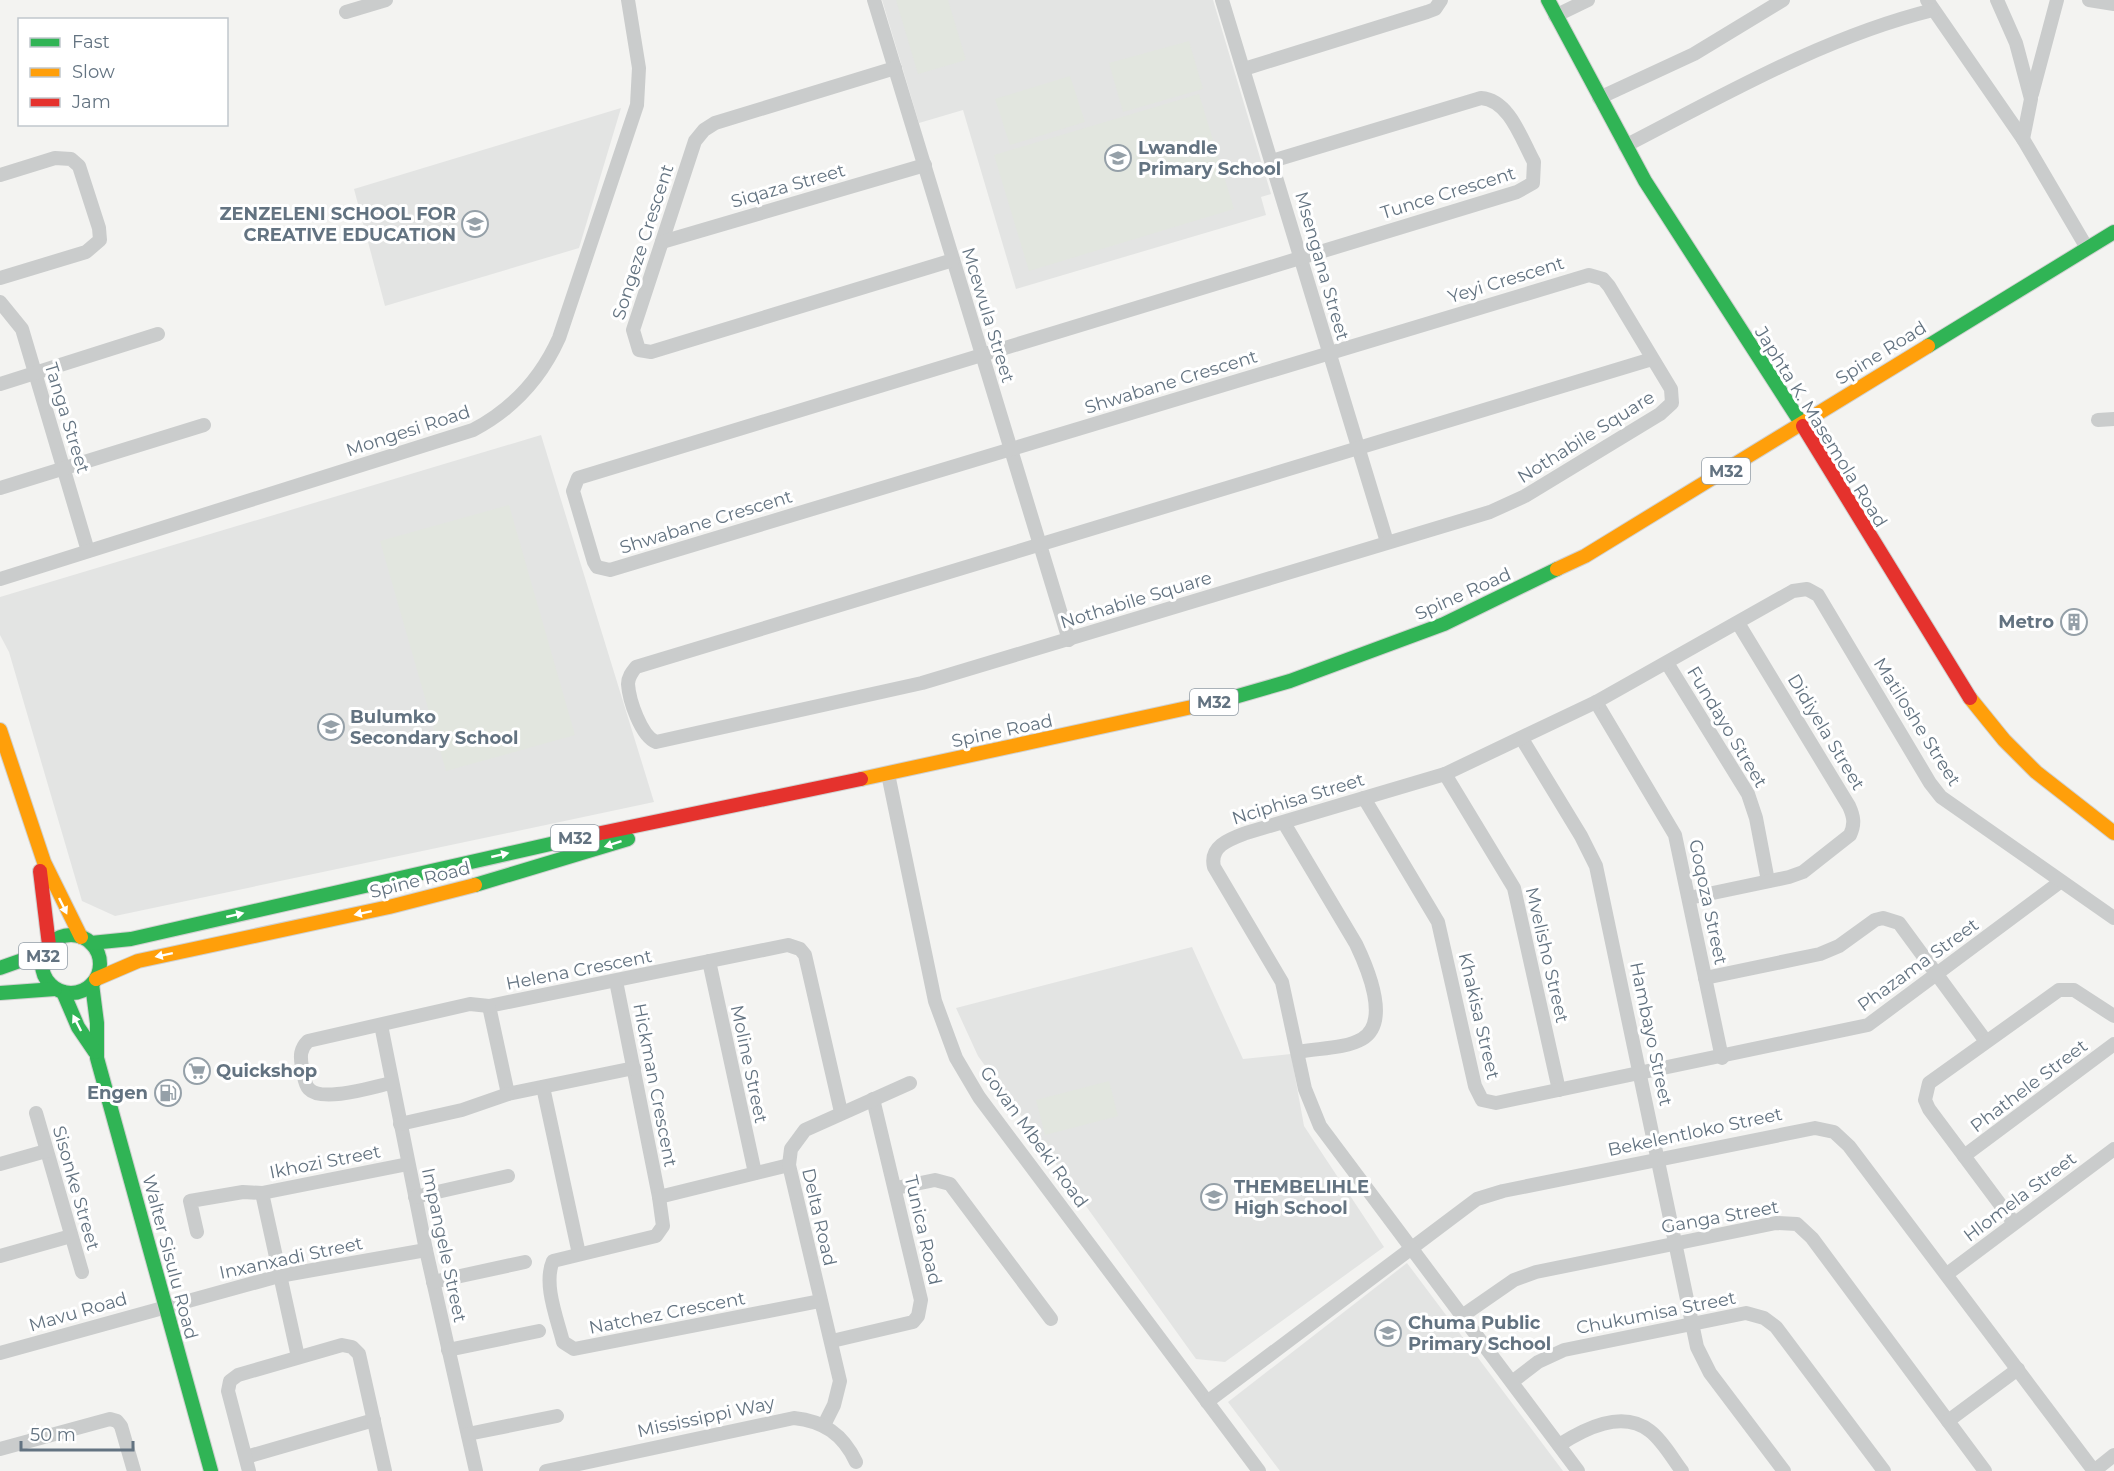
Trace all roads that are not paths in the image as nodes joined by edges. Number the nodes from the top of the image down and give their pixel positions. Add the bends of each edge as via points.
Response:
1 (386, 0) edge
2 (628, 0) edge
3 (874, 0) edge
4 (1222, 0) edge
5 (1441, 0) edge
6 (1548, 0) edge
7 (1588, 0) edge
8 (1783, 0) edge
9 (1997, 0) edge
10 (2057, 0) edge
11 (2089, 0) edge
12 (2114, 4) edge
13 (1930, 5) edge
14 (346, 12) dead end
15 (1555, 16) junction
16 (895, 68) junction
17 (1244, 69) junction
18 (1599, 98) junction
19 (2031, 99) junction
20 (2023, 139) junction
21 (1625, 146) junction
22 (1272, 161) junction
23 (924, 165) junction
24 (0, 175) edge
25 (2114, 232) edge
26 (662, 242) junction
27 (2087, 248) junction
28 (1301, 257) junction
29 (953, 260) junction
30 (0, 278) edge
31 (0, 302) edge
32 (158, 334) dead end
33 (1329, 353) junction
34 (981, 355) junction
35 (1652, 359) junction
36 (35, 374) junction
37 (0, 384) edge
38 (2114, 419) edge
39 (2098, 420) dead end
40 (1801, 423) junction
41 (204, 425) dead end
42 (1010, 449) junction
43 (1358, 449) junction
44 (63, 468) junction
45 (0, 488) edge
46 (1387, 542) junction
47 (1039, 545) junction
48 (88, 551) junction
49 (0, 579) edge
50 (1800, 589) joint
51 (1738, 623) junction
52 (1069, 640) junction
53 (1667, 663) junction
54 (1596, 702) junction
55 (0, 730) edge
56 (1522, 739) junction
57 (888, 774) junction
58 (1444, 774) junction
59 (1364, 798) junction
60 (750, 803) junction
61 (1284, 823) junction
62 (2114, 832) edge
63 (33, 833) junction
64 (1768, 881) junction
65 (2061, 882) junction
66 (1689, 898) junction
67 (2114, 918) edge
68 (86, 940) junction
69 (47, 948) junction
70 (709, 962) junction
71 (0, 968) edge
72 (1936, 974) junction
73 (1705, 978) junction
74 (616, 981) junction
75 (94, 982) junction
76 (59, 991) junction
77 (0, 993) edge
78 (489, 1006) junction
79 (2114, 1016) edge
80 (381, 1025) junction
81 (1985, 1040) junction
82 (2114, 1044) edge
83 (95, 1052) junction
84 (1298, 1052) junction
85 (1722, 1058) junction
86 (634, 1068) junction
87 (1642, 1074) junction
88 (391, 1083) junction
89 (910, 1083) dead end
90 (543, 1087) junction
91 (1559, 1090) junction
92 (508, 1095) junction
93 (873, 1099) junction
94 (841, 1112) junction
95 (36, 1113) dead end
96 (400, 1124) junction
97 (2114, 1149) edge
98 (46, 1151) junction
99 (1964, 1156) junction
100 (1659, 1158) junction
101 (0, 1164) edge
102 (408, 1164) junction
103 (789, 1165) junction
104 (755, 1173) junction
105 (508, 1176) dead end
106 (896, 1188) junction
107 (262, 1193) junction
108 (415, 1197) junction
109 (659, 1197) junction
110 (2014, 1223) junction
111 (197, 1232) dead end
112 (71, 1236) junction
113 (1676, 1244) junction
114 (1411, 1248) junction
115 (426, 1250) junction
116 (579, 1254) junction
117 (0, 1256) edge
118 (525, 1262) dead end
119 (82, 1272) dead end
120 (1947, 1274) junction
121 (279, 1276) junction
122 (433, 1282) junction
123 (820, 1301) junction
124 (165, 1307) junction
125 (1462, 1316) junction
126 (1051, 1319) dead end
127 (1692, 1323) junction
128 (539, 1331) dead end
129 (831, 1341) junction
130 (448, 1350) junction
131 (0, 1353) edge
132 (298, 1357) junction
133 (2018, 1369) junction
134 (1512, 1382) junction
135 (1207, 1402) junction
136 (557, 1416) dead end
137 (374, 1420) junction
138 (1948, 1421) junction
139 (824, 1425) junction
140 (468, 1434) junction
141 (1559, 1445) junction
142 (0, 1449) edge
143 (2114, 1455) edge
144 (246, 1457) junction
145 (856, 1462) dead end
146 (134, 1471) edge
147 (210, 1471) edge
148 (249, 1471) edge
149 (385, 1471) edge
150 (476, 1471) edge
151 (546, 1471) edge
152 (1259, 1471) edge
153 (1578, 1471) edge
154 (1682, 1471) edge
155 (1784, 1471) edge
156 (1884, 1471) edge
157 (1985, 1471) edge
158 (2094, 1471) edge

1 - 14 street
2 - 48 street, Mongesi Road via 639,68 635,116 559,338 542,370 518,399 473,430
3 - 16 street, Mcewula Street
4 - 17 street, Msengana Street
5 - 17 street via 1427,12
6 - 15 main road, Japhta K. Masemola Road
7 - 15 street
8 - 18 street via 1694,54
9 - 19 street via 2016,43
10 - 19 street
11 - 12 street
13 - 20 street
13 - 21 street via 1742,86
15 - 18 main road, Japhta K. Masemola Road
16 - 23 street, Mcewula Street
16 - 26 street, Songeze Crescent via 715,123 704,130 695,141
17 - 22 street, Msengana Street
18 - 21 main road, Japhta K. Masemola Road
19 - 20 street
20 - 27 street
21 - 40 main road, Japhta K. Masemola Road
22 - 28 street, Msengana Street
22 - 28 street, Tunce Crescent via 1481,98 1504,108 1534,162 1533,183 1517,192
23 - 26 street, Siqaza Street
23 - 29 street, Mcewula Street
24 - 30 street via 55,158 71,159 79,166 100,240 86,252
25 - 27 main road, Spine Road / M32
26 - 29 street, Songeze Crescent via 633,330 639,350 651,352
27 - 40 main road, Spine Road / M32
28 - 33 street, Msengana Street
28 - 34 street, Shwabane Crescent
29 - 34 street, Mcewula Street
31 - 36 street, Tanga Street via 22,329
32 - 36 street
33 - 35 street, Yeyi Crescent via 1589,275 1603,279 1609,286
33 - 42 street, Shwabane Crescent
33 - 43 street, Msengana Street
34 - 42 street, Mcewula Street
34 - 42 street, Shwabane Crescent via 578,478 573,491 594,562 597,567 610,570
35 - 43 street, Nothabile Square
35 - 46 street, Nothabile Square via 1671,389 1672,403 1660,414 1509,504
36 - 37 street
36 - 44 street, Tanga Street
38 - 39 street
40 - 57 main road, Spine Road / M32 via 1585,556 1444,624 1290,681 1210,704
40 - 62 main road, Japhta K. Masemola Road via 1945,662 1981,713 2036,772
41 - 44 street
42 - 47 street, Mcewula Street
43 - 46 street, Msengana Street
43 - 47 street, Nothabile Square
44 - 45 street
44 - 48 street, Tanga Street
46 - 52 street, Nothabile Square
47 - 52 street, Mcewula Street
47 - 52 street, Nothabile Square via 636,667 628,683 641,729 656,742 874,696
48 - 49 street, Mongesi Road
50 - 51 street, Nciphisa Street
50 - 65 street, Matiloshe Street via 1818,595 1941,797
51 - 53 street, Nciphisa Street
51 - 64 street, Didiyela Street via 1849,806 1854,821 1850,835 1803,872
53 - 54 street, Nciphisa Street
53 - 64 street, Fundayo Street via 1748,794
54 - 56 street, Nciphisa Street
54 - 66 street, Goqoza Street via 1672,826
55 - 63 main road
56 - 58 street, Nciphisa Street
56 - 87 street, Hambayo Street via 1596,866
57 - 60 main road, Spine Road / M32
57 - 135 street, Govan Mbeki Road via 935,1000 956,1058 979,1097
58 - 59 street, Nciphisa Street
58 - 91 street, Mvelisho Street via 1514,888
59 - 61 street, Nciphisa Street
59 - 91 street, Khakisa Street via 1438,922 1470,1071 1482,1100 1511,1102
68 -> 60 main road, Spine Road / M32 via 131,939 666,818
60 -> 75 main road, Spine Road / M32 via 495,880 138,961
61 - 84 street, Nciphisa Street via 1227,840 1213,858 1214,867 1282,982
61 - 84 street via 1356,944 1376,1004 1374,1025 1361,1040
63 -> 68 main road via 60,902
63 - 69 main road
64 - 66 street, Didiyela Street
65 - 67 street, Matiloshe Street
65 - 72 street, Phazama Street
66 - 73 street, Goqoza Street
68 - 69 main road, Spine Road / M32 via 64,936
68 - 75 main road, M32 via 100,960
69 - 71 main road, Spine Road / M32
69 - 76 main road, M32 via 43,972
70 - 74 street, Helena Crescent
70 - 94 street, Helena Crescent via 788,945 800,949 806,956
70 - 104 street, Moline Street
72 - 73 street via 1899,923 1883,918 1820,954
72 - 81 street
72 - 85 street, Phazama Street via 1868,1025
73 - 85 street, Goqoza Street
74 - 78 street, Helena Crescent
74 - 86 street, Hickman Crescent
75 - 76 main road, Spine Road / M32 via 79,992
75 - 83 main road, Walter Sisulu Road
76 - 77 main road, Spine Road / M32
83 -> 76 main road, Walter Sisulu Road
78 - 80 street via 470,1004
78 - 92 street, Helena Crescent
79 - 81 street via 2074,990 2059,990
80 - 88 street, Impangele Street
80 - 88 street via 308,1041 300,1058 306,1086 315,1094 328,1096
81 - 99 street via 1929,1083 1926,1092 1929,1109
82 - 99 street, Phathele Street
83 - 124 main road, Walter Sisulu Road
84 - 114 street, Nciphisa Street via 1305,1089 1320,1126
85 - 87 street, Phazama Street
86 - 90 street
86 - 109 street, Hickman Crescent
87 - 91 street, Khakisa Street
87 - 100 street, Hambayo Street
88 - 96 street, Impangele Street
89 - 93 street, Delta Road
90 - 92 street
90 - 116 street
92 - 96 street
93 - 94 street, Delta Road
93 - 106 street, Tunica Road
94 - 103 street, Delta Road via 805,1130 791,1149
95 - 98 street, Sisonke Street
96 - 102 street, Impangele Street
97 - 110 street, Hlomela Street
98 - 101 street
98 - 112 street, Sisonke Street
99 - 110 street
100 - 113 street, Hambayo Street
100 - 114 street, Bekelentloko Street via 1477,1199
100 - 120 street, Bekelentloko Street via 1804,1128 1834,1132 1849,1146
102 - 107 street, Ikhozi Street
102 - 108 street, Impangele Street
103 - 104 street
103 - 123 street, Delta Road
104 - 109 street
105 - 108 street
106 - 126 street via 935,1180 950,1184
106 - 129 street, Tunica Road via 921,1300 918,1316 913,1322
107 - 111 street via 243,1192 190,1202
107 - 121 street, Ikhozi Street
108 - 115 street, Impangele Street
109 - 116 street, Natchez Crescent via 663,1226 656,1236
110 - 120 street, Hlomela Street
112 - 117 street
112 - 119 street, Sisonke Street
113 - 125 street, Ganga Street via 1523,1276
113 - 127 street, Hambayo Street
113 - 138 street, Ganga Street via 1776,1223 1797,1224 1812,1238
114 - 125 street, Nciphisa Street
114 - 135 street, Bekelentloko Street
115 - 121 street, Inxanxadi Street
115 - 122 street, Impangele Street
116 - 123 street, Natchez Crescent via 553,1261 548,1273 563,1342 574,1349
118 - 122 street
120 - 133 street, Bekelentloko Street
121 - 124 street, Inxanxadi Street
121 - 132 street, Ikhozi Street
122 - 130 street, Impangele Street
123 - 129 street, Delta Road
124 - 131 street, Mavu Road
124 - 147 main road, Walter Sisulu Road
125 - 134 street, Nciphisa Street
127 - 134 street, Chukumisa Street via 1564,1350 1538,1362
127 - 155 street, Hambayo Street via 1703,1362
127 - 156 street, Chukumisa Street via 1746,1313 1769,1321
128 - 130 street
129 - 139 street, Delta Road via 840,1381
130 - 140 street, Impangele Street
132 - 137 street via 342,1345 352,1347 359,1354
132 - 144 street via 230,1381 228,1391
133 - 138 street
133 - 158 street, Bekelentloko Street
134 - 141 street, Nciphisa Street
135 - 152 street, Govan Mbeki Road
136 - 140 street
137 - 144 street
137 - 149 street
138 - 157 street, Ganga Street
139 - 145 street, Mississippi Way via 849,1446
139 - 151 street, Mississippi Way via 794,1418
140 - 150 street, Impangele Street
141 - 153 street, Nciphisa Street
141 - 154 street via 1594,1426 1636,1424 1656,1436
142 - 146 street via 110,1419 117,1421
143 - 158 street
144 - 148 street

